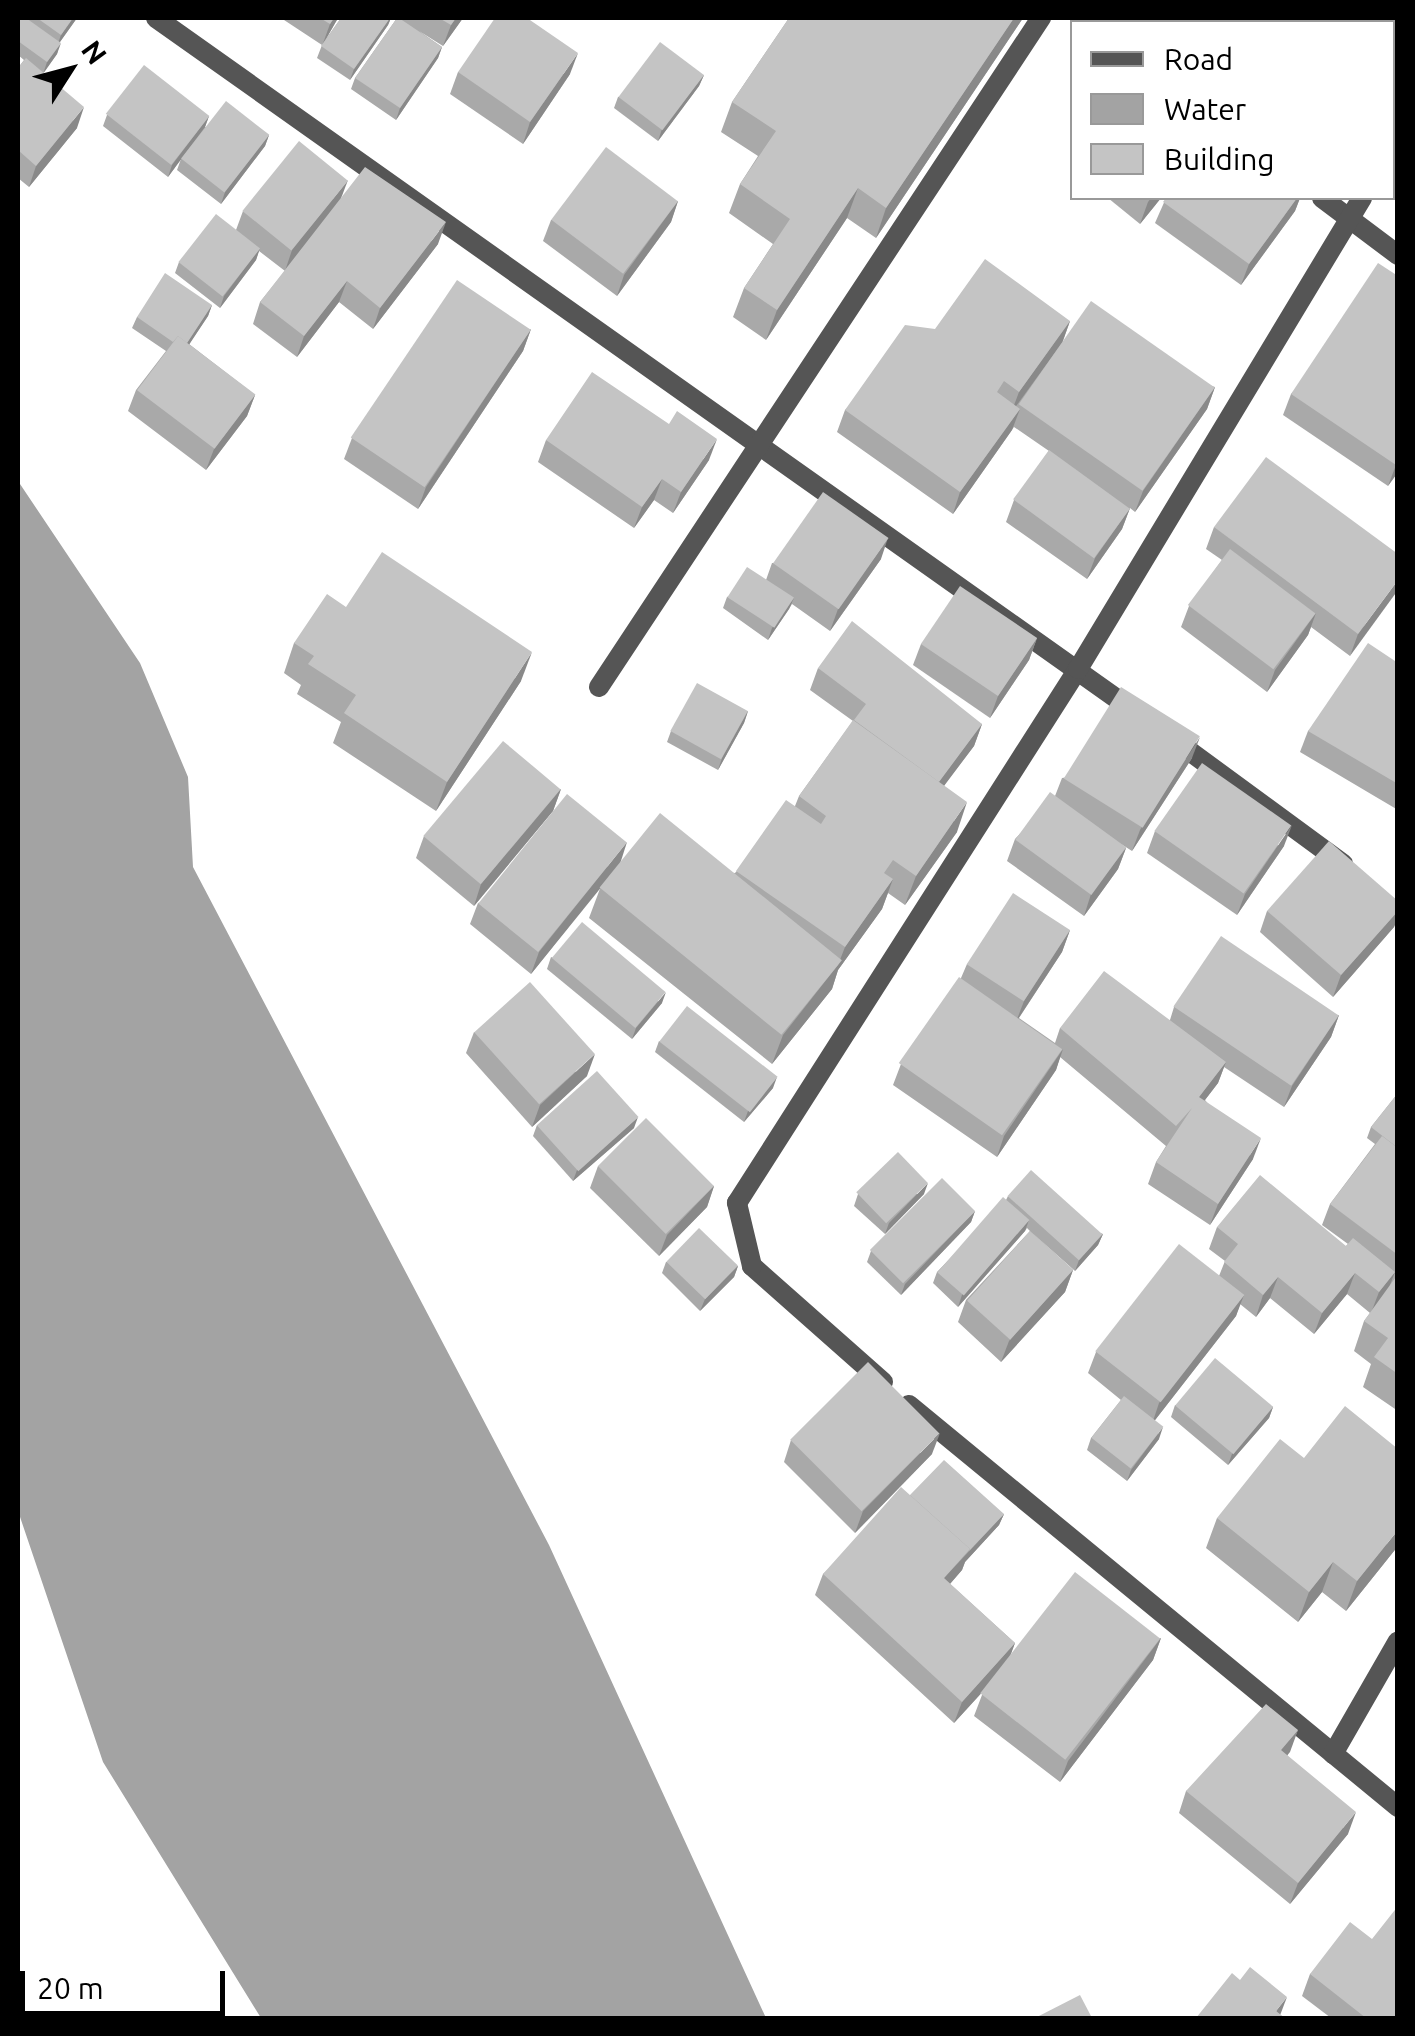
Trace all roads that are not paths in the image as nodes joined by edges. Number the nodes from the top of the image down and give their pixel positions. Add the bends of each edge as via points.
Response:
1 (156, 18) edge
2 (1041, 18) edge
3 (1325, 200) edge
4 (1361, 200) edge
5 (1349, 218) junction
6 (1398, 255) edge
7 (760, 448) junction
8 (1078, 669) junction
9 (599, 687) dead end
10 (1366, 880) edge
11 (1398, 1641) edge
12 (1334, 1754) junction
13 (1398, 1807) edge

1 - 7 street
2 - 7 street
3 - 5 street
4 - 5 street
5 - 6 street
5 - 8 street
7 - 8 street
7 - 9 street
8 - 10 street
8 - 12 street via 776,1130 737,1202 741,1241 774,1290
11 - 12 street
12 - 13 street

